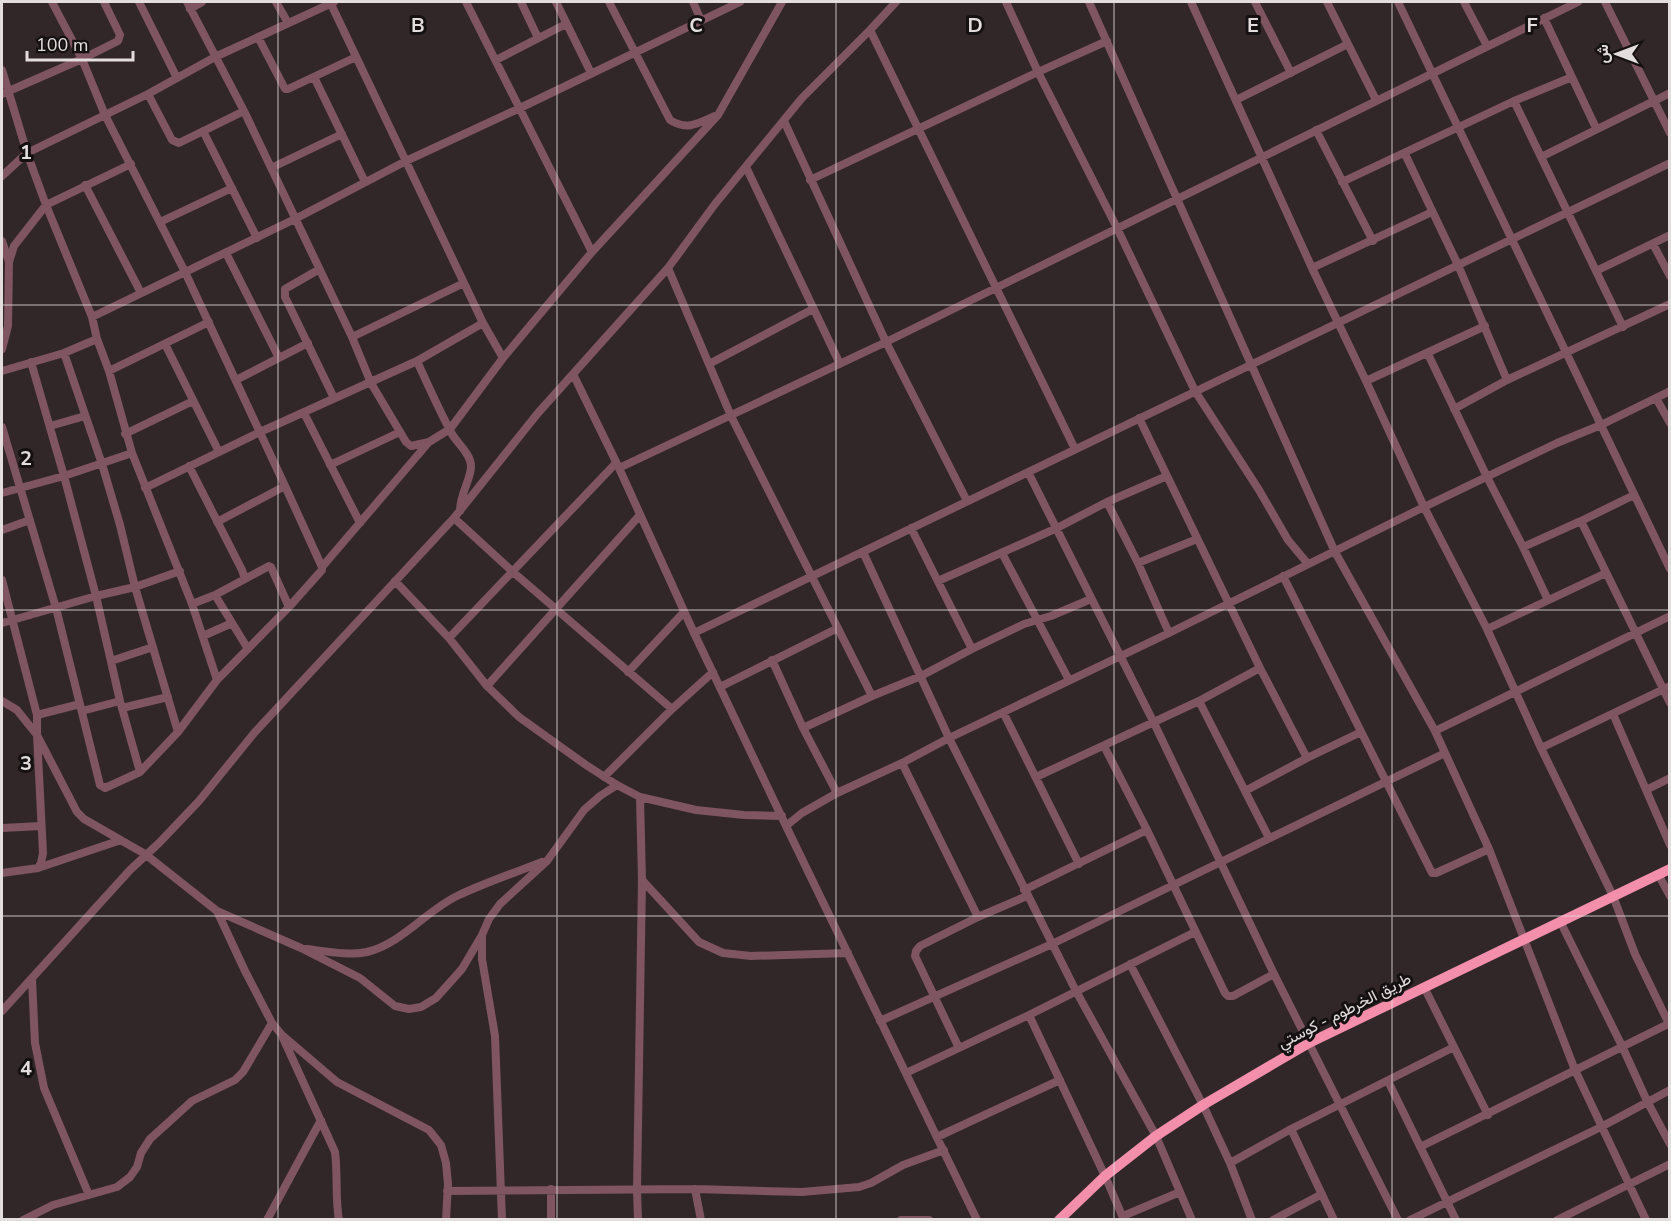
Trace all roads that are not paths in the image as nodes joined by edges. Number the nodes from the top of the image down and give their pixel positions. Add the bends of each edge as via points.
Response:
1 (52, 2) edge
2 (104, 2) edge
3 (139, 2) edge
4 (202, 2) edge
5 (276, 2) edge
6 (332, 2) edge
7 (466, 2) edge
8 (521, 2) edge
9 (556, 2) edge
10 (693, 2) edge
11 (740, 2) edge
12 (782, 2) edge
13 (896, 2) edge
14 (1006, 2) edge
15 (1089, 2) edge
16 (1191, 2) edge
17 (1255, 2) edge
18 (1327, 2) edge
19 (1398, 2) edge
20 (1464, 2) edge
21 (1578, 2) edge
22 (1605, 2) edge
23 (613, 3) edge
24 (188, 5) edge
25 (1544, 18) junction
26 (701, 20) junction
27 (288, 23) junction
28 (566, 24) junction
29 (870, 30) junction
30 (258, 37) junction
31 (538, 38) junction
32 (1107, 41) junction
33 (1348, 44) junction
34 (1487, 46) junction
35 (634, 52) junction
36 (215, 57) junction
37 (356, 57) junction
38 (82, 59) junction
39 (496, 60) junction
40 (2, 70) edge
41 (1038, 72) junction
42 (1433, 72) junction
43 (591, 73) junction
44 (1291, 73) junction
45 (314, 77) junction
46 (1572, 77) junction
47 (177, 78) junction
48 (5, 93) edge
49 (1670, 93) edge
50 (148, 94) junction
51 (1236, 100) junction
52 (1376, 100) junction
53 (1514, 101) junction
54 (1654, 101) junction
55 (520, 108) junction
56 (244, 111) junction
57 (105, 115) junction
58 (717, 115) junction
59 (784, 121) junction
60 (918, 128) junction
61 (1458, 128) junction
62 (1596, 128) junction
63 (1317, 130) junction
64 (203, 131) junction
65 (1670, 133) edge
66 (342, 134) junction
67 (27, 153) junction
68 (1404, 154) junction
69 (1262, 156) junction
70 (1541, 157) junction
71 (406, 161) junction
72 (1670, 163) edge
73 (131, 164) junction
74 (746, 167) junction
75 (271, 168) junction
76 (2, 176) edge
77 (810, 180) junction
78 (365, 182) junction
79 (1342, 183) junction
80 (85, 185) junction
81 (232, 188) junction
82 (1176, 198) junction
83 (46, 205) junction
84 (1431, 212) junction
85 (1566, 212) junction
86 (295, 219) junction
87 (160, 222) junction
88 (1117, 228) junction
89 (1670, 235) edge
90 (257, 238) junction
91 (1511, 239) junction
92 (1373, 240) junction
93 (2, 241) edge
94 (1653, 244) junction
95 (592, 252) junction
96 (226, 253) junction
97 (9, 262) junction
98 (1458, 265) junction
99 (668, 268) junction
100 (1312, 268) junction
101 (318, 270) junction
102 (1596, 271) junction
103 (185, 272) junction
104 (1670, 276) edge
105 (464, 283) junction
106 (997, 288) junction
107 (141, 293) junction
108 (1670, 303) edge
109 (813, 309) junction
110 (92, 317) junction
111 (209, 322) junction
112 (1338, 322) junction
113 (483, 323) junction
114 (1485, 326) junction
115 (1623, 327) junction
116 (352, 337) junction
117 (97, 339) junction
118 (885, 342) junction
119 (308, 343) junction
120 (165, 344) junction
121 (2, 349) edge
122 (1566, 352) junction
123 (64, 353) junction
124 (1428, 354) junction
125 (279, 358) junction
126 (503, 358) junction
127 (417, 361) junction
128 (32, 362) junction
129 (709, 364) junction
130 (840, 364) junction
131 (1252, 364) junction
132 (2, 371) edge
133 (109, 371) junction
134 (573, 374) junction
135 (236, 380) junction
136 (1507, 380) junction
137 (1366, 381) junction
138 (371, 383) junction
139 (1670, 391) edge
140 (1195, 392) junction
141 (334, 398) junction
142 (1656, 398) junction
143 (193, 401) junction
144 (1454, 409) junction
145 (304, 413) junction
146 (86, 416) junction
147 (731, 416) junction
148 (1139, 418) junction
149 (1670, 423) edge
150 (1601, 425) junction
151 (50, 426) junction
152 (2, 427) edge
153 (450, 429) junction
154 (260, 432) junction
155 (400, 432) junction
156 (125, 434) junction
157 (429, 442) junction
158 (1075, 449) junction
159 (219, 452) junction
160 (132, 453) junction
161 (102, 464) junction
162 (330, 465) junction
163 (189, 466) junction
164 (617, 466) junction
165 (1029, 472) junction
166 (64, 476) junction
167 (1167, 476) junction
168 (1487, 477) junction
169 (285, 486) junction
170 (20, 487) junction
171 (145, 488) junction
172 (2, 493) edge
173 (1634, 495) junction
174 (967, 501) junction
175 (1107, 502) junction
176 (1424, 507) junction
177 (460, 511) junction
178 (640, 515) junction
179 (454, 518) junction
180 (30, 520) junction
181 (1581, 521) junction
182 (218, 522) junction
183 (360, 523) junction
184 (911, 528) junction
185 (1057, 528) junction
186 (2, 530) edge
187 (1197, 539) junction
188 (1523, 547) junction
189 (1666, 551) edge
190 (863, 552) junction
191 (1335, 552) junction
192 (1002, 553) junction
193 (1138, 563) junction
194 (1308, 564) junction
195 (322, 567) junction
196 (1670, 570) edge
197 (180, 571) junction
198 (513, 572) junction
199 (1606, 573) junction
200 (811, 576) junction
201 (1283, 576) junction
202 (245, 579) junction
203 (2, 580) edge
204 (395, 581) junction
205 (939, 581) junction
206 (135, 587) junction
207 (215, 595) junction
208 (96, 596) junction
209 (1091, 599) junction
210 (1548, 600) junction
211 (1229, 602) junction
212 (192, 604) junction
213 (290, 607) junction
214 (56, 608) junction
215 (556, 608) junction
216 (684, 612) junction
217 (1670, 616) edge
218 (13, 620) junction
219 (1037, 620) junction
220 (2, 623) edge
221 (232, 623) junction
222 (838, 628) junction
223 (1487, 629) junction
224 (694, 633) junction
225 (1169, 633) junction
226 (1635, 633) junction
227 (202, 636) junction
228 (449, 638) junction
229 (153, 647) junction
230 (248, 649) junction
231 (972, 649) junction
232 (1120, 655) junction
233 (772, 660) junction
234 (111, 661) junction
235 (1260, 668) junction
236 (628, 672) junction
237 (713, 672) junction
238 (921, 676) junction
239 (217, 680) junction
240 (1069, 680) junction
241 (487, 686) junction
242 (720, 687) junction
243 (1666, 688) edge
244 (1515, 690) junction
245 (872, 696) junction
246 (168, 697) junction
247 (2, 701) edge
248 (1199, 701) junction
249 (1670, 703) edge
250 (121, 704) junction
251 (81, 707) junction
252 (672, 709) junction
253 (1003, 712) junction
254 (1613, 714) junction
255 (38, 715) junction
256 (1154, 723) junction
257 (803, 728) junction
258 (1435, 731) junction
259 (178, 732) junction
260 (1361, 732) junction
261 (37, 735) junction
262 (949, 738) junction
263 (1104, 746) junction
264 (1541, 748) junction
265 (1445, 753) junction
266 (1307, 758) junction
267 (903, 763) junction
268 (140, 772) junction
269 (604, 777) junction
270 (1036, 777) junction
271 (1670, 778) edge
272 (1386, 781) junction
273 (617, 785) junction
274 (1646, 790) junction
275 (1245, 791) junction
276 (837, 792) junction
277 (639, 797) junction
278 (782, 816) junction
279 (41, 826) junction
280 (786, 826) junction
281 (2, 828) edge
282 (1147, 830) junction
283 (1269, 838) junction
284 (121, 840) junction
285 (1670, 845) edge
286 (1489, 849) junction
287 (145, 854) junction
288 (547, 861) junction
289 (1221, 861) junction
290 (1079, 864) junction
291 (38, 868) junction
292 (1670, 869) edge
293 (2, 873) edge
294 (1658, 874) junction
295 (642, 880) junction
296 (1173, 885) junction
297 (1026, 893) junction
298 (1613, 896) junction
299 (1670, 896) edge
300 (218, 911) junction
301 (978, 917) junction
302 (1560, 921) junction
303 (1195, 932) junction
304 (483, 935) junction
305 (1524, 941) junction
306 (1052, 944) junction
307 (301, 948) junction
308 (848, 953) junction
309 (1130, 964) junction
310 (1274, 974) junction
311 (32, 978) junction
312 (1424, 987) junction
313 (1076, 991) junction
314 (934, 997) junction
315 (2, 1011) edge
316 (1029, 1015) junction
317 (880, 1021) junction
318 (272, 1023) junction
319 (1669, 1024) edge
320 (282, 1035) junction
321 (1309, 1043) junction
322 (1622, 1046) junction
323 (1454, 1047) junction
324 (959, 1048) junction
325 (1575, 1070) junction
326 (906, 1073) junction
327 (1060, 1080) junction
328 (1388, 1081) junction
329 (1670, 1090) edge
330 (1647, 1101) junction
331 (1339, 1104) junction
332 (1203, 1105) junction
333 (1488, 1115) junction
334 (321, 1120) junction
335 (1601, 1127) junction
336 (1291, 1129) junction
337 (1156, 1136) junction
338 (937, 1137) junction
339 (1670, 1144) edge
340 (1420, 1147) junction
341 (944, 1150) junction
342 (1230, 1163) junction
343 (1670, 1164) edge
344 (1105, 1176) junction
345 (1629, 1183) junction
346 (551, 1189) junction
347 (637, 1189) junction
348 (695, 1189) junction
349 (500, 1190) junction
350 (447, 1191) junction
351 (1180, 1192) junction
352 (1322, 1194) junction
353 (88, 1195) junction
354 (1447, 1202) junction
355 (1123, 1218) edge
356 (23, 1220) edge
357 (267, 1220) edge
358 (339, 1220) edge
359 (446, 1220) edge
360 (502, 1220) edge
361 (551, 1220) edge
362 (638, 1220) edge
363 (701, 1220) edge
364 (901, 1220) edge
365 (930, 1220) edge
366 (977, 1220) edge
367 (1059, 1220) edge
368 (1192, 1220) edge
369 (1252, 1220) edge
370 (1272, 1220) edge
371 (1334, 1220) edge
372 (1398, 1220) edge
373 (1410, 1220) edge
374 (1456, 1220) edge
375 (1557, 1220) edge
376 (1646, 1220) edge

1 - 38 street
2 - 38 street via 120,38
3 - 47 street
4 - 24 street
5 - 27 street
6 - 27 street
6 - 37 street
7 - 39 street
8 - 31 street
9 - 28 street
10 - 26 street
11 - 26 street
12 - 58 street
13 - 29 street
14 - 41 street
15 - 32 street
16 - 51 street
17 - 44 street
18 - 33 street
19 - 42 street
20 - 34 street
21 - 25 street
22 - 54 street
23 - 35 street
24 - 36 street
25 - 34 street
25 - 46 street
26 - 35 street
27 - 30 street
28 - 31 street
28 - 43 street
29 - 59 street
29 - 60 street
30 - 36 street
30 - 45 street via 285,89
31 - 39 street
32 - 41 street
32 - 82 street
33 - 44 street
33 - 52 street
34 - 42 street
35 - 43 street
35 - 58 street via 670,120 687,126
36 - 47 street
36 - 56 street
37 - 45 street
37 - 71 street
38 - 48 street
38 - 57 street
39 - 55 street
40 - 48 street
41 - 60 street
41 - 88 street
42 - 52 street
42 - 61 street
43 - 55 street
44 - 51 street
45 - 66 street
46 - 53 street
46 - 62 street
47 - 50 street
48 - 67 street
49 - 54 street
50 - 57 street
50 - 64 street via 172,140 179,143
51 - 69 street
52 - 63 street
53 - 61 street
53 - 70 street
54 - 62 street
54 - 65 street
55 - 71 street
55 - 95 street
56 - 64 street
56 - 75 street
57 - 67 street
57 - 73 street
58 - 95 street
59 - 74 street
59 - 77 street
60 - 77 street
60 - 106 street
61 - 68 street
61 - 91 street
62 - 70 street
63 - 69 street
63 - 79 street
64 - 81 street
66 - 75 street
66 - 78 street
67 - 76 street
67 - 83 street
68 - 79 street
68 - 84 street
69 - 82 street
69 - 100 street
70 - 85 street
71 - 78 street
71 - 105 street
72 - 85 street
73 - 80 street
73 - 87 street
74 - 99 street
74 - 109 street
75 - 86 street
77 - 118 street
78 - 86 street
79 - 92 street
80 - 83 street
80 - 107 street
81 - 87 street
81 - 90 street
82 - 88 street
82 - 131 street
83 - 97 street via 14,246
83 - 110 street
84 - 92 street
84 - 98 street
85 - 91 street
85 - 102 street
86 - 90 street
86 - 101 street
87 - 103 street
88 - 106 street
88 - 140 street
89 - 94 street
90 - 96 street
91 - 98 street
91 - 122 street
92 - 100 street
93 - 97 street
94 - 102 street
94 - 104 street
95 - 126 street
96 - 103 street
96 - 125 street
97 - 121 street via 8,326
98 - 112 street
98 - 114 street
99 - 129 street
99 - 134 street
100 - 112 street
101 - 116 street
101 - 119 street via 284,293
102 - 115 street
103 - 107 street
103 - 111 street
105 - 113 street
105 - 116 street
106 - 118 street
106 - 158 street
107 - 110 street
108 - 115 street
109 - 129 street
109 - 130 street
110 - 117 street
111 - 120 street
111 - 135 street
112 - 131 street
112 - 137 street
113 - 126 street
113 - 127 street
114 - 124 street
114 - 136 street
115 - 122 street
116 - 138 street
117 - 123 street
117 - 133 street
118 - 130 street
118 - 174 street
119 - 125 street
119 - 141 street
120 - 133 street
120 - 143 street
122 - 136 street
122 - 150 street
123 - 128 street
123 - 146 street
124 - 137 street
124 - 144 street
125 - 135 street
126 - 153 street
127 - 138 street
127 - 153 street
128 - 132 street
128 - 151 street
129 - 147 street
130 - 147 street
131 - 140 street
131 - 191 street
133 - 156 street
134 - 164 street
134 - 177 street
135 - 154 street
136 - 144 street
137 - 176 street
138 - 141 street
138 - 155 street
139 - 142 street
140 - 148 street
140 - 194 street via 1288,540
141 - 145 street
142 - 149 street
142 - 150 street
143 - 156 street
143 - 159 street
144 - 168 street
145 - 154 street
145 - 162 street
146 - 151 street
146 - 161 street
147 - 164 street
147 - 200 street
148 - 158 street
148 - 167 street
150 - 168 street
150 - 173 street
151 - 166 street
152 - 170 street
153 - 157 street
153 - 177 street via 471,465
154 - 159 street
154 - 169 street
155 - 157 street via 411,446
155 - 162 street
156 - 160 street
157 - 183 street
158 - 165 street
159 - 163 street
160 - 161 street
160 - 171 street
161 - 166 street
161 - 206 street
162 - 183 street
163 - 171 street
163 - 182 street
164 - 178 street
164 - 198 street
165 - 174 street
165 - 185 street
166 - 170 street
166 - 208 street
167 - 175 street
167 - 187 street
168 - 176 street
168 - 188 street
169 - 182 street
169 - 195 street
170 - 172 street
170 - 180 street
171 - 197 street
173 - 181 street
173 - 189 street
174 - 184 street
175 - 185 street
175 - 193 street
176 - 191 street
176 - 223 street
177 - 179 street
178 - 215 street
178 - 216 street
179 - 198 street
179 - 204 street
180 - 186 street
180 - 214 street
181 - 188 street
181 - 199 street
182 - 202 street
183 - 195 street
184 - 190 street
184 - 205 street
185 - 192 street
185 - 209 street
187 - 193 street
187 - 211 street
188 - 210 street
189 - 196 street
190 - 200 street
190 - 238 street
191 - 194 street
191 - 258 street
192 - 205 street
192 - 219 street
193 - 225 street
194 - 201 street
195 - 213 street
197 - 206 street
197 - 212 street
198 - 215 street
198 - 228 street
199 - 210 street
199 - 226 street
200 - 222 street
200 - 224 street
201 - 211 street
201 - 260 street
202 - 207 street
202 - 213 street via 271,567
203 - 218 street
204 - 228 street
204 - 287 street via 255,732 199,801
205 - 231 street
206 - 208 street
206 - 229 street
207 - 212 street
207 - 221 street
208 - 214 street
208 - 234 street
209 - 219 street
209 - 232 street
210 - 223 street
211 - 225 street
211 - 235 street
212 - 227 street
213 - 230 street
214 - 218 street
214 - 251 street
215 - 236 street
215 - 241 street
216 - 224 street
216 - 236 street
217 - 226 street
218 - 220 street
218 - 255 street
219 - 231 street
219 - 240 street
221 - 227 street
221 - 230 street
222 - 233 street
222 - 245 street
223 - 244 street
224 - 237 street
225 - 232 street
226 - 243 street
226 - 244 street
227 - 239 street
228 - 241 street
229 - 234 street
229 - 246 street
230 - 239 street
231 - 238 street
232 - 240 street
232 - 256 street
233 - 242 street
233 - 257 street
234 - 250 street
235 - 248 street
235 - 266 street
236 - 252 street
237 - 242 street
237 - 252 street
238 - 245 street
238 - 262 street
239 - 259 street
240 - 253 street
241 - 269 street via 519,717
242 - 278 street
243 - 249 street
243 - 254 street
244 - 258 street
244 - 264 street
245 - 257 street
246 - 250 street
246 - 259 street
247 - 261 street via 17,710
248 - 256 street
248 - 275 street
250 - 251 street
250 - 268 street
251 - 255 street
251 - 268 street via 102,787
252 - 269 street
253 - 262 street
253 - 270 street
254 - 264 street
254 - 274 street
255 - 261 street
256 - 263 street
256 - 289 street
257 - 276 street
258 - 265 street
259 - 268 street
260 - 266 street
260 - 272 street
261 - 279 street
261 - 284 street via 77,812
262 - 267 street
262 - 297 street
263 - 270 street
263 - 282 street
264 - 298 street
265 - 272 street
265 - 286 street
266 - 275 street
267 - 276 street
267 - 301 street
269 - 273 street
270 - 290 street
271 - 274 street
272 - 283 street
272 - 286 street via 1432,873
273 - 277 street
273 - 288 street via 584,810
274 - 285 street
275 - 283 street
276 - 280 street
277 - 278 street via 696,810
277 - 295 street
278 - 280 street
279 - 281 street
279 - 291 street via 43,853
280 - 308 street
282 - 290 street
282 - 296 street
283 - 289 street
284 - 287 street
284 - 291 street
286 - 305 street
287 - 300 street
287 - 311 street
288 - 304 street via 500,904
288 - 307 street via 456,897 389,942 367,952
289 - 296 street
289 - 310 street
290 - 297 street
291 - 293 street
292 - 294 highway, طريق الخرطوم - كوستي
294 - 298 highway, طريق الخرطوم - كوستي
294 - 299 street
295 - 308 street via 699,942 723,953
295 - 347 street
296 - 303 street
296 - 306 street
297 - 301 street
297 - 306 street
298 - 302 highway, طريق الخرطوم - كوستي
298 - 319 street via 1635,954
300 - 307 street
300 - 318 street
301 - 314 street via 916,951
302 - 305 highway, طريق الخرطوم - كوستي
302 - 322 street
303 - 309 street
303 - 310 street via 1228,996
304 - 307 street via 462,969 436,998 408,1009 395,1006 360,978
304 - 349 street via 482,959 495,1036
305 - 312 highway, طريق الخرطوم - كوستي
305 - 325 street
306 - 313 street
306 - 314 street
308 - 317 street
309 - 313 street
309 - 332 street
310 - 321 street
311 - 315 street
311 - 353 street via 35,1043 44,1088
312 - 321 highway, طريق الخرطوم - كوستي
312 - 323 street
313 - 316 street
313 - 337 street
314 - 317 street
314 - 324 street
316 - 324 street
316 - 327 street
317 - 326 street
318 - 320 street
318 - 353 street via 235,1080 192,1101 150,1139 130,1178 117,1187
319 - 322 street
320 - 334 street
320 - 350 street via 337,1082 429,1130 441,1145
321 - 331 street
321 - 332 highway, طريق الخرطوم - كوستي
322 - 325 street
322 - 330 street
323 - 328 street
323 - 333 street
324 - 326 street
325 - 333 street
325 - 335 street
326 - 338 street
327 - 338 street
327 - 344 street
328 - 331 street
328 - 340 street
329 - 330 street
330 - 335 street
330 - 339 street
331 - 336 street
331 - 372 street
332 - 337 highway, طريق الخرطوم - كوستي
332 - 342 street
333 - 340 street
334 - 357 street
334 - 358 street via 335,1152
335 - 345 street
335 - 354 street
336 - 342 street
336 - 352 street
337 - 344 highway, طريق الخرطوم - كوستي
337 - 351 street
338 - 341 street
340 - 354 street
341 - 348 street via 903,1164 859,1187 802,1192
341 - 366 street
342 - 369 street
343 - 345 street
344 - 355 street
344 - 367 highway, طريق الخرطوم - كوستي
345 - 375 street
345 - 376 street
346 - 347 street
346 - 349 street
346 - 361 street
347 - 348 street
347 - 362 street
348 - 363 street
349 - 350 street
349 - 360 street
350 - 359 street
351 - 355 street
351 - 368 street
352 - 370 street
352 - 371 street
353 - 356 street via 52,1205
354 - 373 street
354 - 374 street
364 - 365 street

